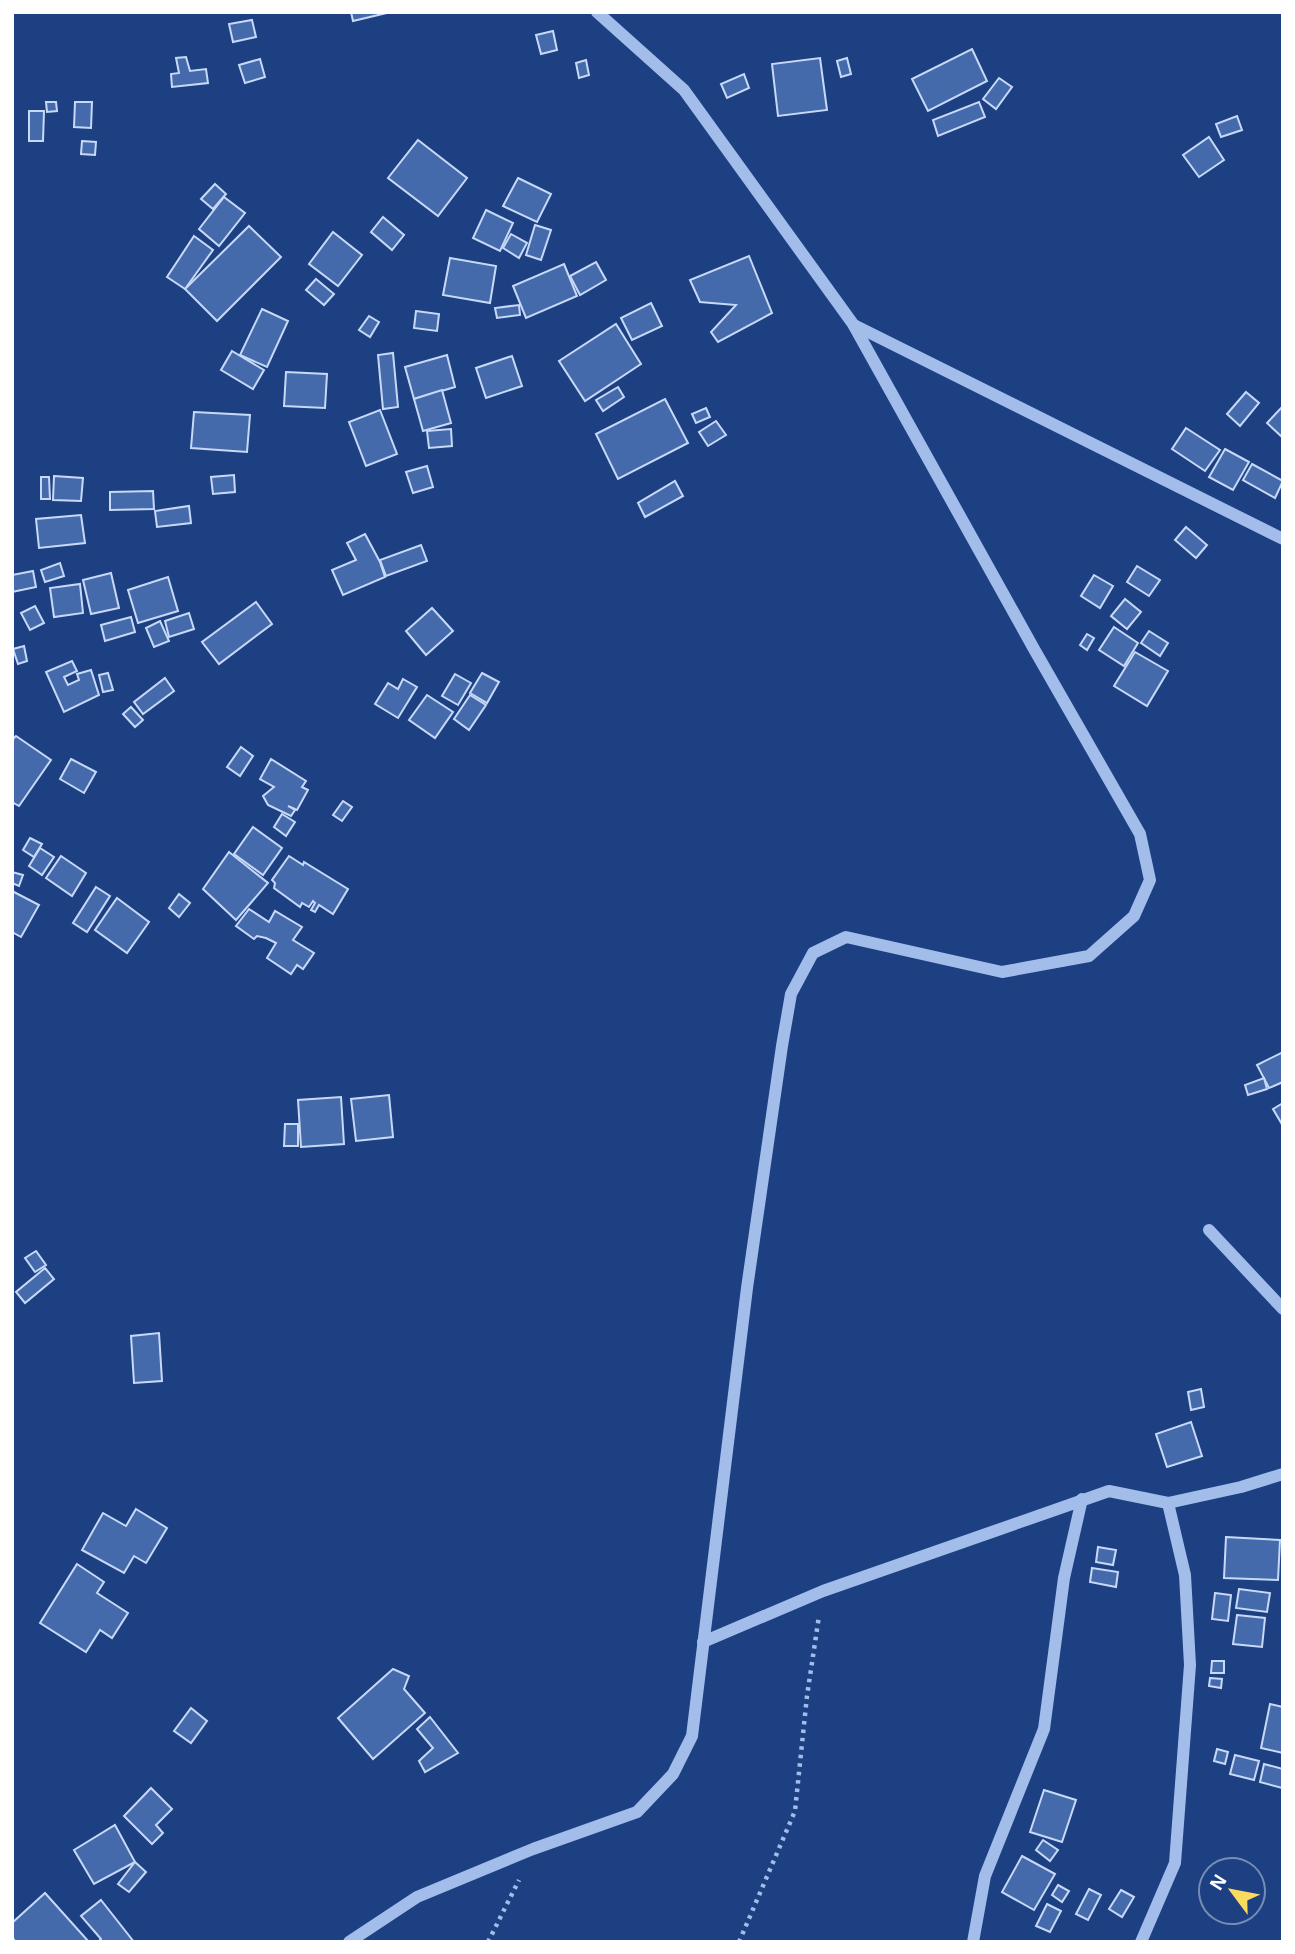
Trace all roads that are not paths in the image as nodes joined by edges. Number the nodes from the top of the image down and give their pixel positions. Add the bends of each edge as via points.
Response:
1 (597, 12) edge
2 (853, 324) junction
3 (1283, 539) edge
4 (1209, 1230) dead end
5 (1283, 1309) edge
6 (1283, 1474) edge
7 (1082, 1499) junction
8 (1168, 1503) junction
9 (703, 1643) junction
10 (349, 1942) edge
11 (973, 1942) edge
12 (1141, 1942) edge

1 - 2 street via 684,90
2 - 3 street
2 - 9 street via 1140,834 1150,880 1134,916 1088,956 1002,972 846,937 813,953 791,994 782,1046
4 - 5 street
6 - 8 street
7 - 8 street via 1109,1491
7 - 9 street via 823,1591
7 - 11 street via 1064,1578 1044,1729 985,1876
8 - 12 street via 1185,1575 1190,1665 1175,1863
9 - 10 street via 692,1736 673,1774 637,1812 417,1897

